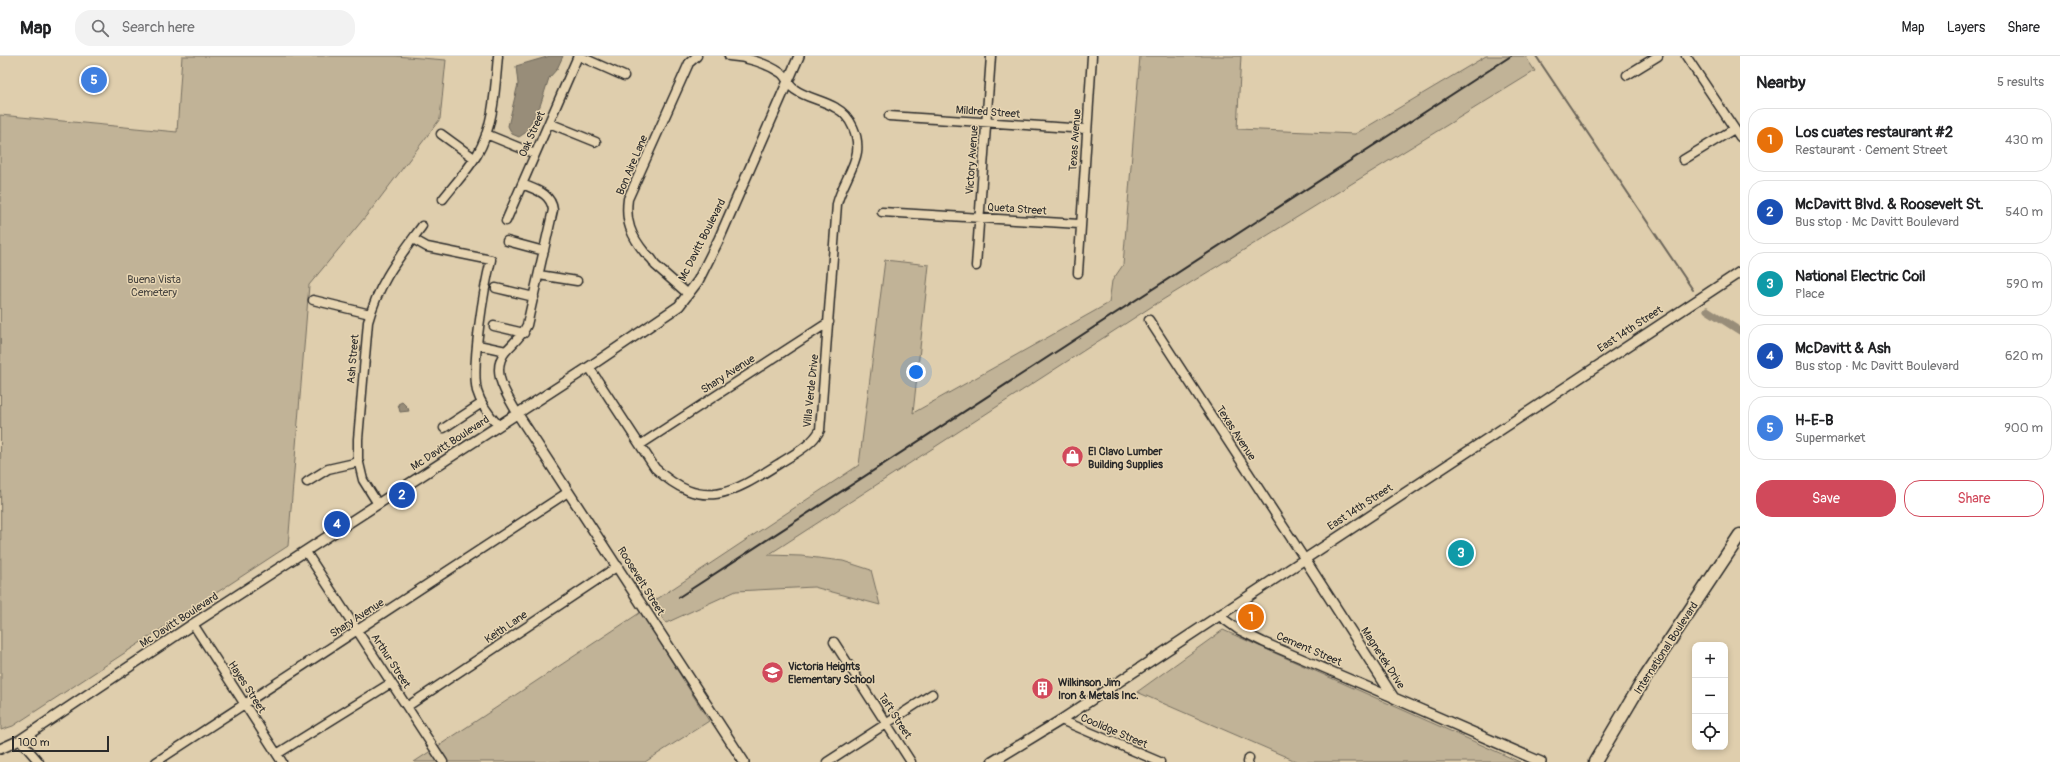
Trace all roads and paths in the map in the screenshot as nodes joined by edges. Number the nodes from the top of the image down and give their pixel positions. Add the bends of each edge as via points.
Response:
1 (498, 56) edge
2 (578, 56) edge
3 (697, 56) edge
4 (729, 56) edge
5 (799, 56) edge
6 (991, 56) edge
7 (1092, 56) edge
8 (1658, 56) edge
9 (1686, 56) edge
10 (1628, 75) dead end
11 (624, 76) dead end
12 (787, 84) junction
13 (889, 116) dead end
14 (549, 123) junction
15 (986, 124) junction
16 (1734, 128) junction
17 (1086, 129) junction
18 (441, 134) dead end
19 (486, 134) junction
20 (1740, 137) edge
21 (596, 142) dead end
22 (535, 154) junction
23 (474, 158) junction
24 (1683, 160) dead end
25 (522, 184) junction
26 (442, 199) dead end
27 (882, 212) dead end
28 (979, 217) junction
29 (506, 221) dead end
30 (1079, 224) junction
31 (422, 226) dead end
32 (413, 239) junction
33 (507, 242) dead end
34 (544, 251) junction
35 (976, 266) dead end
36 (1740, 272) edge
37 (1078, 273) dead end
38 (539, 275) junction
39 (577, 281) dead end
40 (496, 288) dead end
41 (688, 294) junction
42 (534, 296) junction
43 (313, 300) dead end
44 (370, 314) junction
45 (1149, 320) dead end
46 (829, 322) junction
47 (494, 326) dead end
48 (524, 333) junction
49 (478, 345) junction
50 (506, 351) junction
51 (589, 367) junction
52 (482, 403) junction
53 (517, 413) junction
54 (498, 425) junction
55 (444, 428) dead end
56 (640, 445) junction
57 (359, 462) junction
58 (307, 482) dead end
59 (568, 492) junction
60 (378, 504) junction
61 (1740, 535) edge
62 (306, 552) junction
63 (1304, 558) junction
64 (618, 566) junction
65 (1218, 615) junction
66 (193, 624) junction
67 (358, 631) junction
68 (834, 642) dead end
69 (392, 683) junction
70 (932, 694) dead end
71 (1394, 698) junction
72 (244, 704) junction
73 (408, 706) junction
74 (1060, 720) junction
75 (886, 722) junction
76 (20, 740) junction
77 (0, 750) edge
78 (277, 754) junction
79 (39, 762) edge
80 (156, 762) edge
81 (282, 762) edge
82 (443, 762) edge
83 (744, 762) edge
84 (826, 762) edge
85 (912, 762) edge
86 (992, 762) edge
87 (1160, 762) edge
88 (1541, 762) edge
89 (1595, 762) edge

1 - 19 street via 492,113
2 - 11 street
2 - 14 street, Oak Street
3 - 41 street, Bon Aire Lane via 689,62 628,200 626,212 628,225 645,252 653,259 655,265
4 - 12 street via 744,57 782,73
5 - 12 street, Mc Davitt Boulevard
6 - 15 street, Victory Avenue
7 - 17 street, Texas Avenue
8 - 10 street
9 - 16 street
12 - 41 street, Mc Davitt Boulevard via 719,239 698,281
12 - 46 street, Villa Verde Drive via 794,90 838,108 852,123 856,138 857,154 837,204
13 - 15 street, Mildred Street
14 - 21 street
14 - 22 street, Oak Street
15 - 17 street, Mildred Street
15 - 28 street, Victory Avenue
16 - 20 street
16 - 24 street
17 - 30 street, Texas Avenue
18 - 23 street
19 - 22 street
19 - 23 street
22 - 25 street, Oak Street
23 - 26 street
25 - 29 street, Oak Street
25 - 34 street via 545,194 552,202 552,215
27 - 28 street, Queta Street
28 - 30 street, Queta Street
28 - 35 street, Victory Avenue
30 - 37 street, Texas Avenue
31 - 32 street, Ash Street
32 - 44 street, Ash Street via 388,273
32 - 49 street via 427,247 491,260
33 - 34 street
34 - 38 street
36 - 63 street, East 14th Street
38 - 39 street
38 - 42 street
40 - 42 street
41 - 51 street, Mc Davitt Boulevard via 667,315
42 - 48 street
43 - 44 street
44 - 57 street, Ash Street via 358,439
45 - 63 street, Texas Avenue
46 - 56 street, Shary Avenue
46 - 56 street, Villa Verde Drive via 820,430 816,438 795,453 744,486 721,494 707,494 682,488 669,481 655,468
47 - 48 street
48 - 50 street
49 - 50 street
49 - 52 street via 475,369
50 - 53 street via 500,363 499,374 501,385
51 - 53 street, Mc Davitt Boulevard
51 - 56 street, Villa Verde Drive
52 - 54 street via 484,410
52 - 55 street
53 - 54 street, Mc Davitt Boulevard
53 - 59 street, Roosevelt Street
54 - 60 street, Mc Davitt Boulevard
57 - 58 street via 328,469
57 - 60 street, Ash Street via 363,480
59 - 64 street, Roosevelt Street
59 - 67 street, Shary Avenue
60 - 62 street, Mc Davitt Boulevard
61 - 89 main road, International Boulevard via 1641,684
62 - 66 street, Mc Davitt Boulevard
62 - 67 street, Arthur Street
63 - 65 street, East 14th Street
63 - 71 street, Magnetek Drive
64 - 73 street, Keith Lane
64 - 83 street, Roosevelt Street
65 - 71 street, Cement Street via 1239,630 1263,642
65 - 74 street, East 14th Street
66 - 72 street, Hayes Street
66 - 76 street, Mc Davitt Boulevard
67 - 69 street, Arthur Street
67 - 72 street, Shary Avenue
68 - 75 street, Taft Street
69 - 73 street, Arthur Street
69 - 78 street
70 - 75 street
71 - 88 street, Magnetek Drive
72 - 78 street, Hayes Street
72 - 80 street, Shary Avenue
73 - 82 street, Arthur Street
74 - 86 street, East 14th Street
74 - 87 street, Coolidge Street
75 - 84 street
75 - 85 street, Taft Street
76 - 77 street, Mc Davitt Boulevard
76 - 79 street
78 - 81 street, Hayes Street

